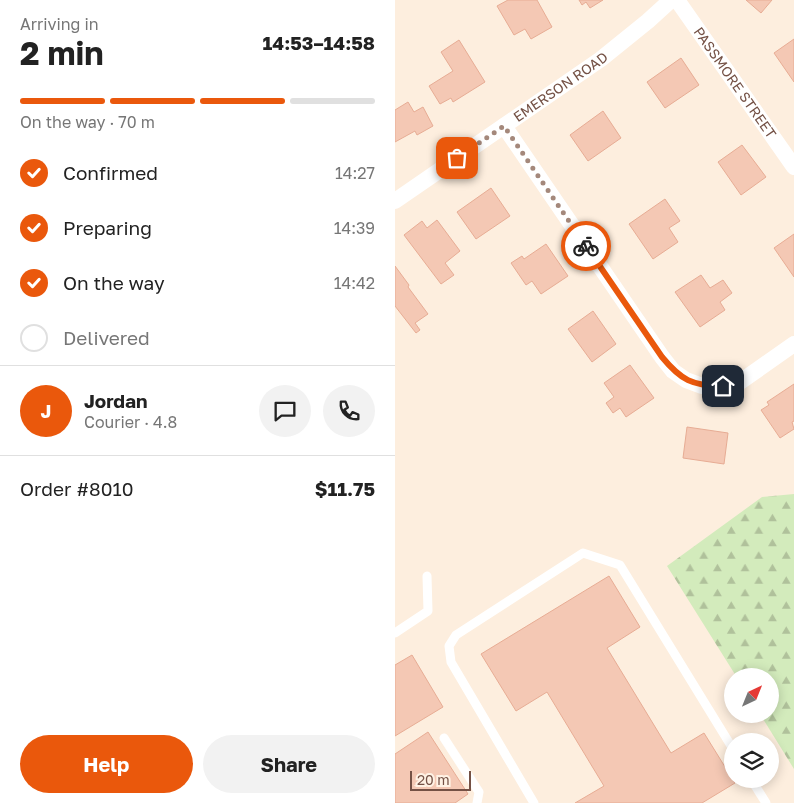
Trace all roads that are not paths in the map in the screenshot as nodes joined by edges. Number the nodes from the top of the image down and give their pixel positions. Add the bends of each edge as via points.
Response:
1 (671, 0) edge
2 (677, 0) edge
3 (504, 126) junction
4 (794, 166) edge
5 (395, 201) edge
6 (794, 344) edge
7 (427, 576) dead end
8 (395, 633) edge
9 (724, 734) edge
10 (444, 738) dead end
11 (756, 788) edge
12 (477, 803) edge
13 (534, 803) edge
14 (765, 803) edge

1 - 3 street, EMERSON ROAD via 601,59
2 - 4 street, PASSMORE STREET
3 - 5 street, EMERSON ROAD
3 - 6 street via 673,371 702,386 723,386 740,382
7 - 8 lane via 428,611
9 - 13 lane via 620,565 583,552 457,635 449,646 451,662
10 - 12 lane via 479,792
11 - 14 lane

